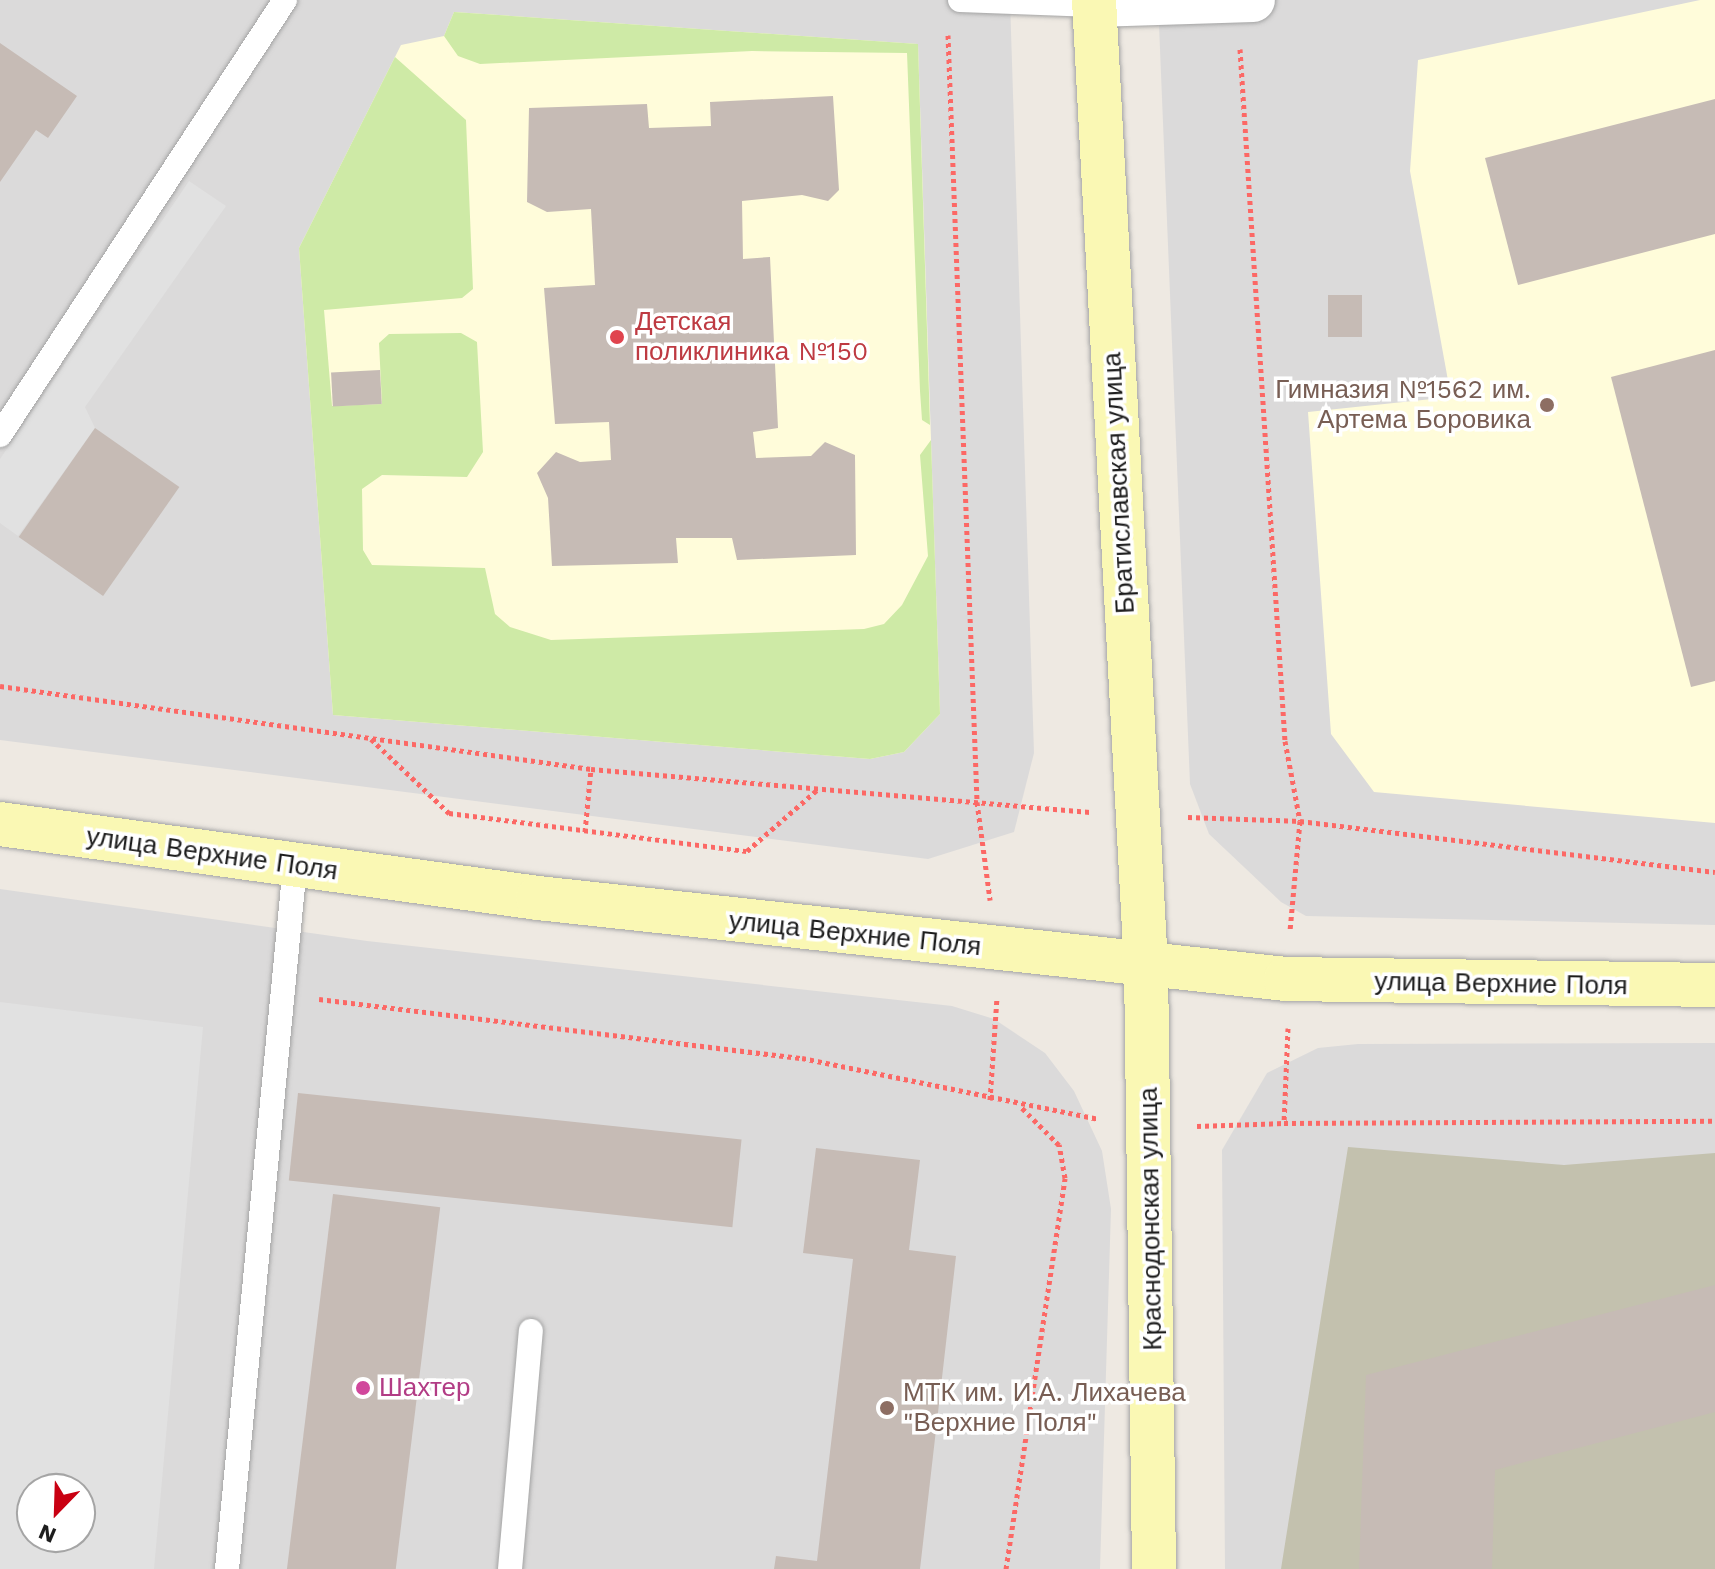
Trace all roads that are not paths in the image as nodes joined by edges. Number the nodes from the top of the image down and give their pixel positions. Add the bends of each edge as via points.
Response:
1 (285, 0) edge
2 (1245, 1) edge
3 (1094, 2) edge
4 (953, 8) edge
5 (0, 435) edge
6 (0, 824) edge
7 (295, 865) junction
8 (1146, 965) junction
9 (1715, 985) edge
10 (531, 1331) dead end
11 (227, 1569) edge
12 (510, 1569) edge
13 (1154, 1569) edge

1 - 5 lane
2 - 3 street
3 - 4 lane
3 - 8 main road, Братиславская улица
6 - 7 main road, улица Верхние Поля
7 - 8 main road, улица Верхние Поля
7 - 11 lane
8 - 9 main road, улица Верхние Поля via 1286,979
8 - 13 main road, Краснодонская улица
10 - 12 lane

